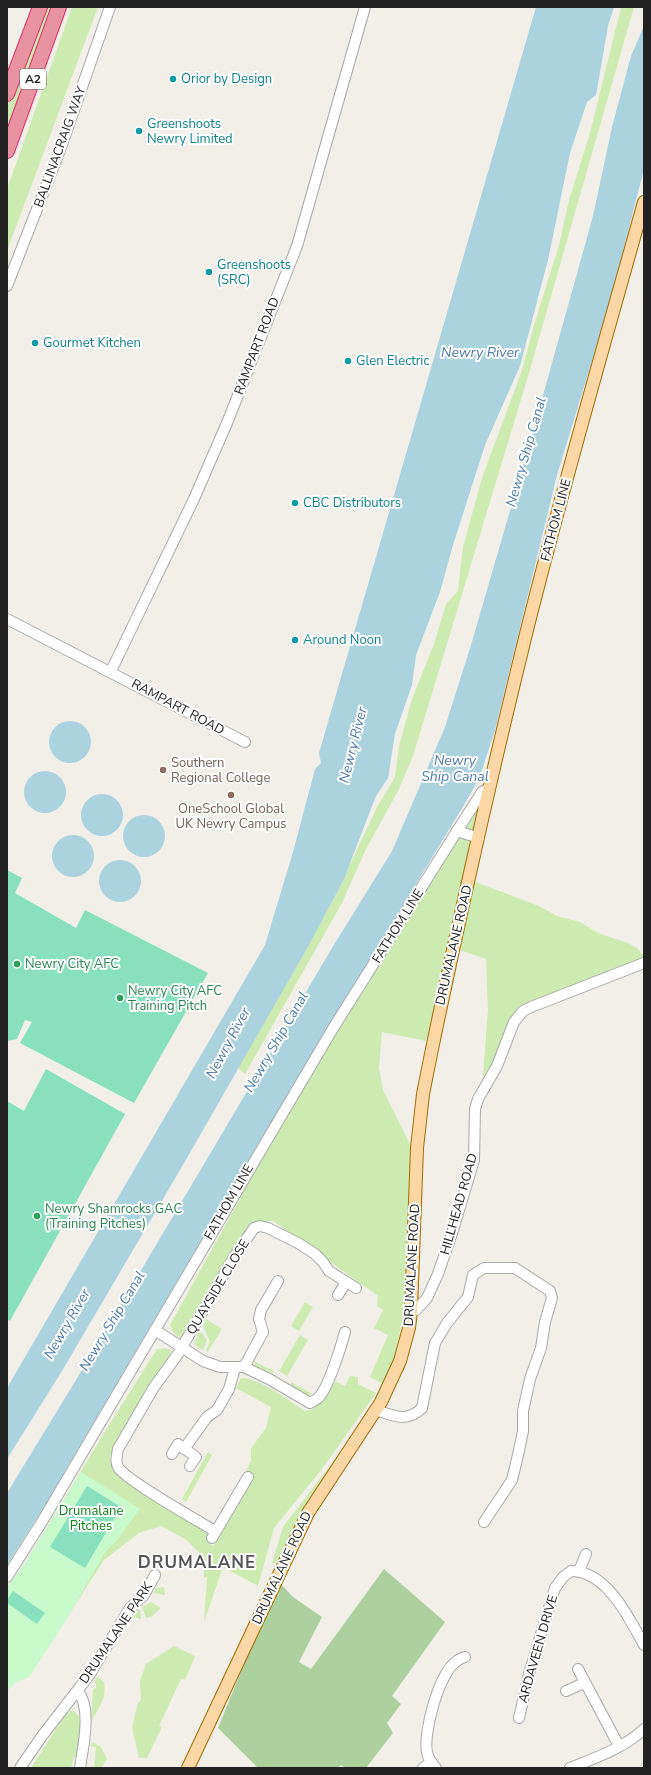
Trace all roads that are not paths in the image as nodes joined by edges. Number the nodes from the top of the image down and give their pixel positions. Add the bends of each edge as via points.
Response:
1 (40, 7) edge
2 (59, 7) edge
3 (110, 7) edge
4 (365, 7) edge
5 (7, 94) edge
6 (7, 151) edge
7 (644, 202) edge
8 (7, 286) edge
9 (7, 619) edge
10 (111, 671) junction
11 (245, 742) dead end
12 (489, 788) junction
13 (456, 831) junction
14 (479, 838) junction
15 (644, 963) edge
16 (278, 1281) dead end
17 (346, 1282) junction
18 (356, 1288) dead end
19 (338, 1295) dead end
20 (411, 1311) junction
21 (155, 1330) junction
22 (345, 1332) dead end
23 (182, 1348) junction
24 (240, 1368) junction
25 (376, 1410) junction
26 (184, 1449) junction
27 (172, 1454) dead end
28 (190, 1466) dead end
29 (248, 1477) dead end
30 (484, 1522) dead end
31 (586, 1554) dead end
32 (579, 1571) junction
33 (155, 1576) dead end
34 (7, 1577) edge
35 (644, 1645) edge
36 (465, 1657) dead end
37 (578, 1669) dead end
38 (584, 1683) junction
39 (78, 1691) junction
40 (566, 1691) dead end
41 (519, 1718) dead end
42 (644, 1729) edge
43 (619, 1746) junction
44 (430, 1766) edge
45 (20, 1768) edge
46 (80, 1768) edge
47 (188, 1768) edge
48 (570, 1768) edge

1 - 5 highway, A2
2 - 6 highway, A2
3 - 8 street, BALLINACRAIG WAY via 60,150
4 - 10 street, RAMPART ROAD via 297,246 193,502
7 - 12 main road, FATHOM LINE via 542,572
9 - 10 street, RAMPART ROAD
10 - 11 street, RAMPART ROAD
12 - 13 street, FATHOM LINE via 482,792
12 - 14 main road, DRUMALANE ROAD
13 - 14 street
13 - 21 street, FATHOM LINE via 332,1030
14 - 20 main road, DRUMALANE ROAD via 453,947 423,1094 417,1148
15 - 20 street, HILLHEAD ROAD via 531,1007 523,1011 514,1022 497,1066 478,1099 475,1109 474,1160 438,1274 423,1304
16 - 24 street via 261,1310 259,1319 263,1332
17 - 18 street, QUAYSIDE CLOSE
17 - 19 street
17 - 23 street, QUAYSIDE CLOSE via 329,1271 319,1258 284,1234 260,1226 254,1228 234,1257
20 - 25 main road, DRUMALANE ROAD via 400,1361
21 - 23 street, QUAYSIDE CLOSE
21 - 34 street, FATHOM LINE
22 - 24 street, QUAYSIDE CLOSE via 324,1388 318,1398 310,1403 269,1379
23 - 24 street, QUAYSIDE CLOSE via 203,1361 220,1367
23 - 29 street, QUAYSIDE CLOSE via 154,1387 118,1449 118,1468 214,1535
24 - 26 street via 217,1410 207,1417
25 - 30 street via 396,1417 410,1417 422,1408 435,1343 468,1297 473,1275 484,1268 515,1268 550,1291 552,1298 544,1322 541,1348 530,1379 512,1480
25 - 47 main road, DRUMALANE ROAD via 308,1513
26 - 27 street via 178,1444
26 - 28 street via 196,1457
31 - 32 street
32 - 35 street via 607,1588 618,1601
32 - 41 street, ARDAVEEN DRIVE via 571,1571 555,1588 529,1674
33 - 39 street, DRUMALANE PARK via 144,1595 130,1608
36 - 44 street via 451,1666 434,1703 425,1742
37 - 38 street
38 - 40 street
38 - 43 street
39 - 45 street, DRUMALANE PARK
39 - 46 street, DRUMALANE PARK via 84,1706 85,1719
42 - 43 street
43 - 48 street

